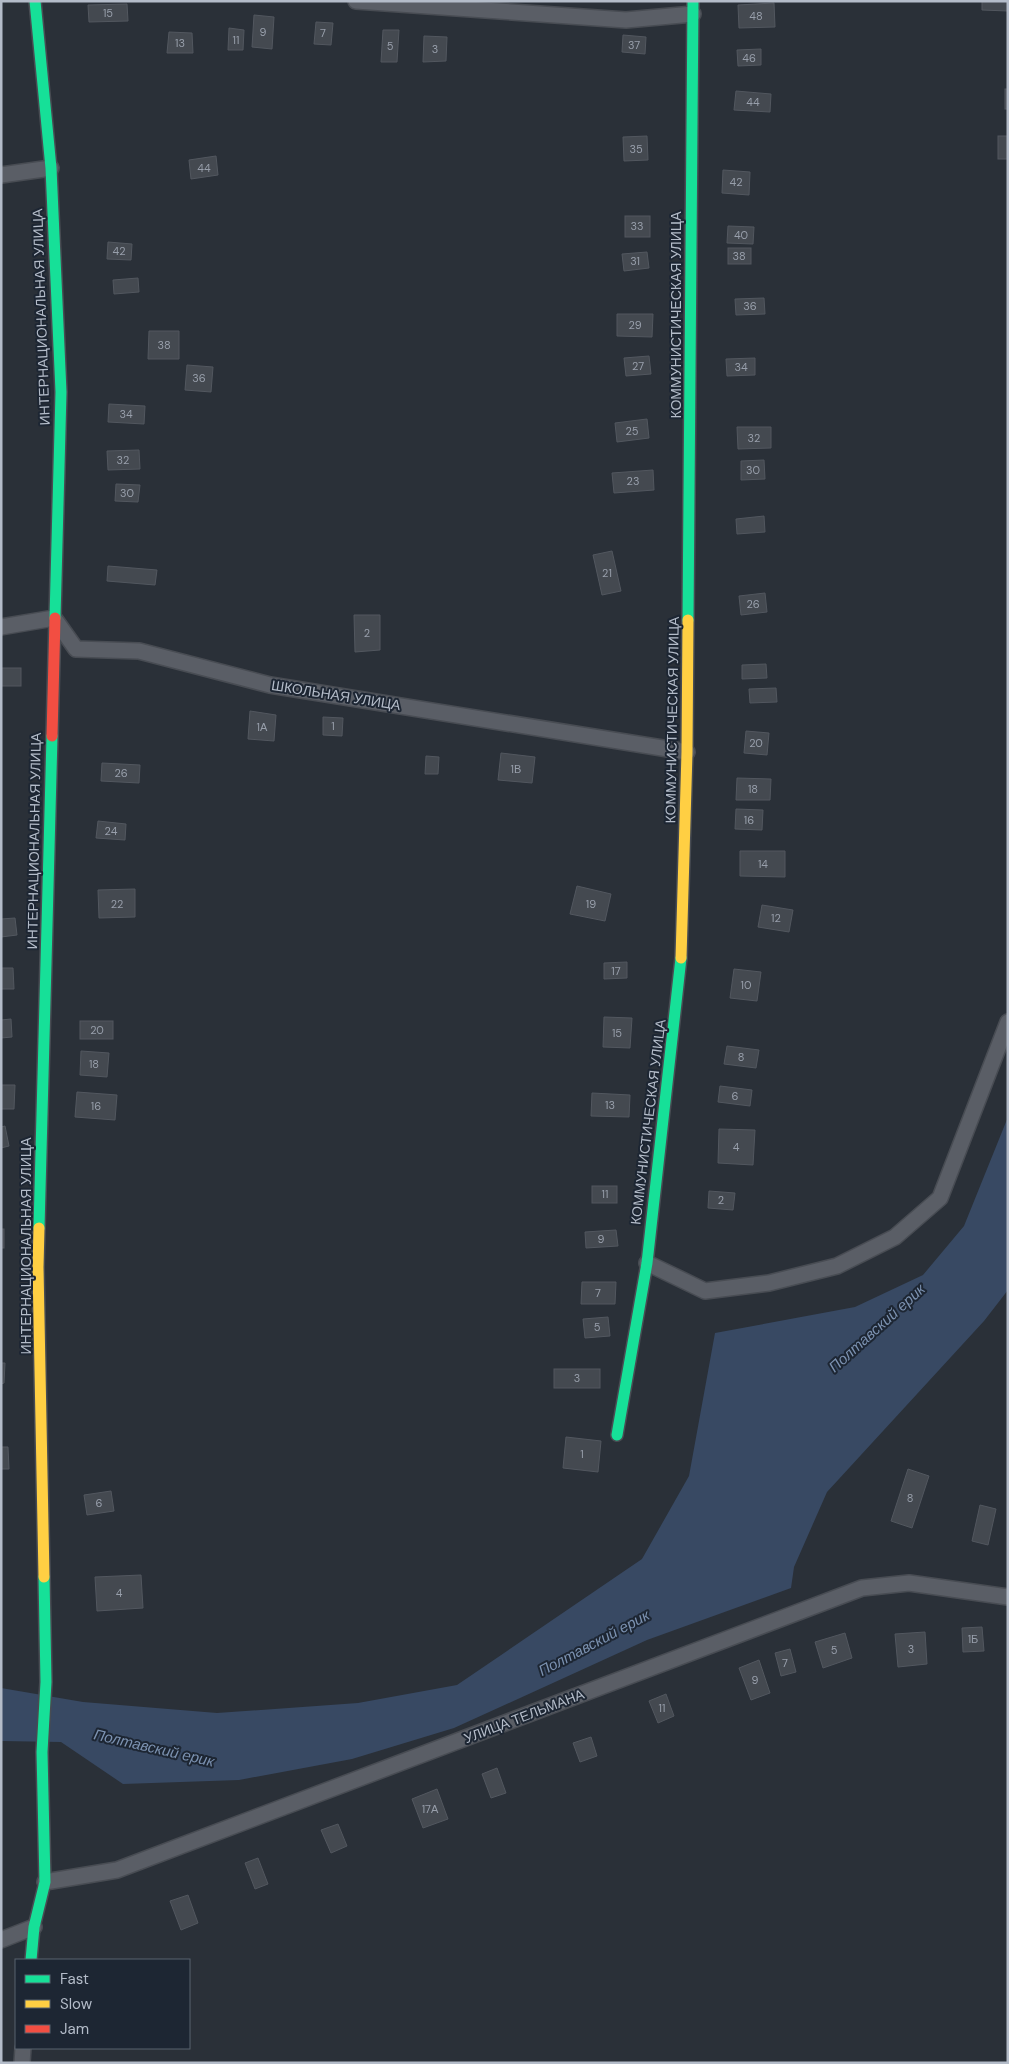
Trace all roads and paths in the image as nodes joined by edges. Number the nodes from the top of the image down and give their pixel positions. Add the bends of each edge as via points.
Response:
1 (35, 1) edge
2 (356, 1) edge
3 (693, 8) edge
4 (52, 168) junction
5 (1, 175) edge
6 (54, 618) junction
7 (1, 627) edge
8 (687, 752) junction
9 (1008, 1022) edge
10 (647, 1263) junction
11 (617, 1435) dead end
12 (1008, 1596) edge
13 (45, 1882) junction
14 (34, 1927) junction
15 (1, 1940) edge
16 (31, 1959) edge
17 (23, 2049) edge
18 (22, 2063) edge

1 - 4 street, ИНТЕРНАЦИОНАЛЬНАЯ УЛИЦА
2 - 3 street via 626,20
3 - 8 street, КОММУНИСТИЧЕСКАЯ УЛИЦА
4 - 5 street
4 - 6 street, ИНТЕРНАЦИОНАЛЬНАЯ УЛИЦА via 61,392
6 - 7 street
6 - 8 street, ШКОЛЬНАЯ УЛИЦА via 76,649 139,651 270,685
6 - 13 street, ИНТЕРНАЦИОНАЛЬНАЯ УЛИЦА via 38,1267 46,1682 42,1752
8 - 10 street, КОММУНИСТИЧЕСКАЯ УЛИЦА via 682,952
9 - 10 street via 940,1198 895,1238 837,1266 769,1283 705,1291
10 - 11 street, КОММУНИСТИЧЕСКАЯ УЛИЦА
12 - 13 street, УЛИЦА ТЕЛЬМАНА via 909,1583 862,1588 117,1870
13 - 14 street, ИНТЕРНАЦИОНАЛЬНАЯ УЛИЦА
14 - 15 street
14 - 16 street, ИНТЕРНАЦИОНАЛЬНАЯ УЛИЦА
17 - 18 street

